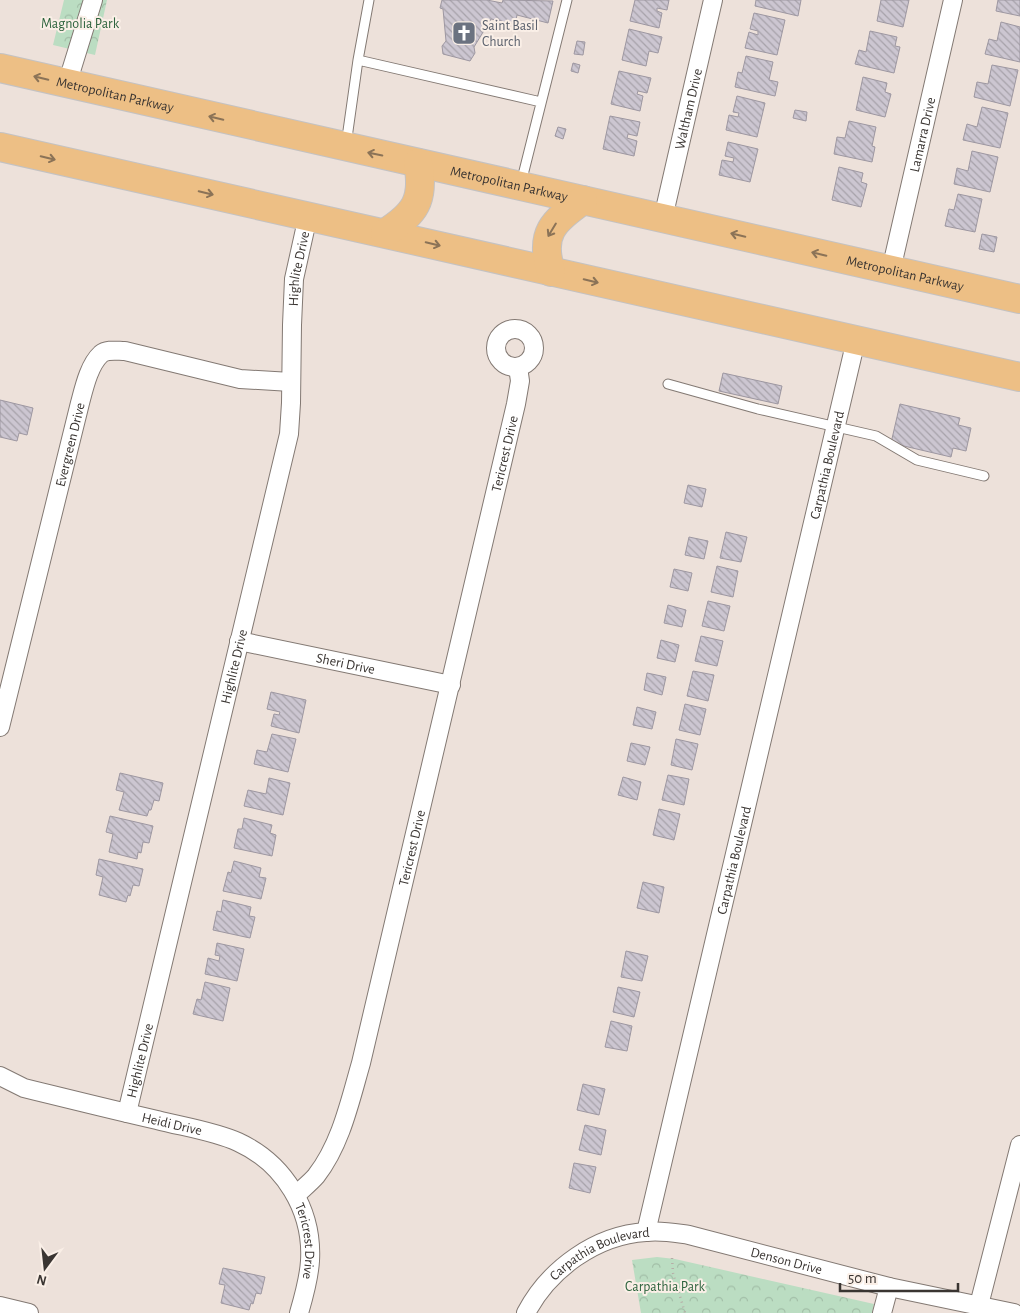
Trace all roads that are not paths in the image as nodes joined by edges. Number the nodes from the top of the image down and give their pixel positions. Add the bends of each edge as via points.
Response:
1 (93, 0) edge
2 (369, 0) edge
3 (567, 0) edge
4 (713, 0) edge
5 (953, 0) edge
6 (358, 60) junction
7 (0, 68) edge
8 (68, 84) junction
9 (541, 102) junction
10 (0, 147) edge
11 (346, 147) junction
12 (418, 163) junction
13 (521, 186) junction
14 (583, 200) junction
15 (308, 216) junction
16 (663, 218) junction
17 (385, 233) junction
18 (891, 270) junction
19 (551, 272) junction
20 (1020, 300) edge
21 (856, 340) junction
22 (518, 367) dead end
23 (1020, 377) edge
24 (291, 382) junction
25 (668, 384) dead end
26 (836, 426) junction
27 (984, 476) dead end
28 (239, 641) junction
29 (451, 685) junction
30 (0, 727) edge
31 (0, 1076) edge
32 (126, 1113) junction
33 (1020, 1144) edge
34 (296, 1195) junction
35 (646, 1232) junction
36 (889, 1287) junction
37 (0, 1306) edge
38 (979, 1306) junction
39 (29, 1313) edge
40 (299, 1313) edge
41 (526, 1313) edge
42 (882, 1313) edge
43 (1014, 1313) edge

1 - 8 street
2 - 6 lane
3 - 9 lane
4 - 16 street, Waltham Drive
5 - 18 street, Lamarra Drive
6 - 9 lane
6 - 11 lane
8 -> 7 main road, Metropolitan Parkway
11 -> 8 main road, Metropolitan Parkway
9 - 13 lane
10 -> 15 main road
12 -> 11 main road, Metropolitan Parkway
12 - 13 main road, Metropolitan Parkway
12 - 17 main road via 421,179 417,204 410,214
13 - 14 main road, Metropolitan Parkway
14 - 16 main road, Metropolitan Parkway
14 -> 19 main road via 566,212 549,232 546,255
15 - 17 main road
15 - 24 street, Highlite Drive via 294,279
18 -> 16 main road, Metropolitan Parkway
17 -> 19 main road
18 - 20 main road, Metropolitan Parkway
19 -> 21 main road
21 - 23 main road
21 - 26 street, Carpathia Boulevard
22 - 29 street, Tericrest Drive via 520,381 516,404
24 - 28 street, Highlite Drive via 288,434
24 - 30 street, Evergreen Drive via 240,379 125,351 112,350 102,354 89,374 80,402
25 - 26 lane via 758,410
26 - 27 lane via 876,436 917,460
26 - 35 street, Carpathia Boulevard
28 - 29 street, Sheri Drive
28 - 32 street, Highlite Drive
29 - 34 street, Tericrest Drive via 361,1063 343,1123 314,1177
31 - 32 street, Heidi Drive via 24,1088
32 - 34 street, Heidi Drive via 239,1142 270,1163
33 - 38 street
34 - 40 street, Tericrest Drive via 310,1247 308,1277
35 - 36 street, Denson Drive via 689,1235
35 - 41 street, Carpathia Boulevard via 608,1240 574,1259 553,1275
36 - 38 street, Denson Drive
36 - 42 street
37 - 39 street
38 - 43 street, Denson Drive

